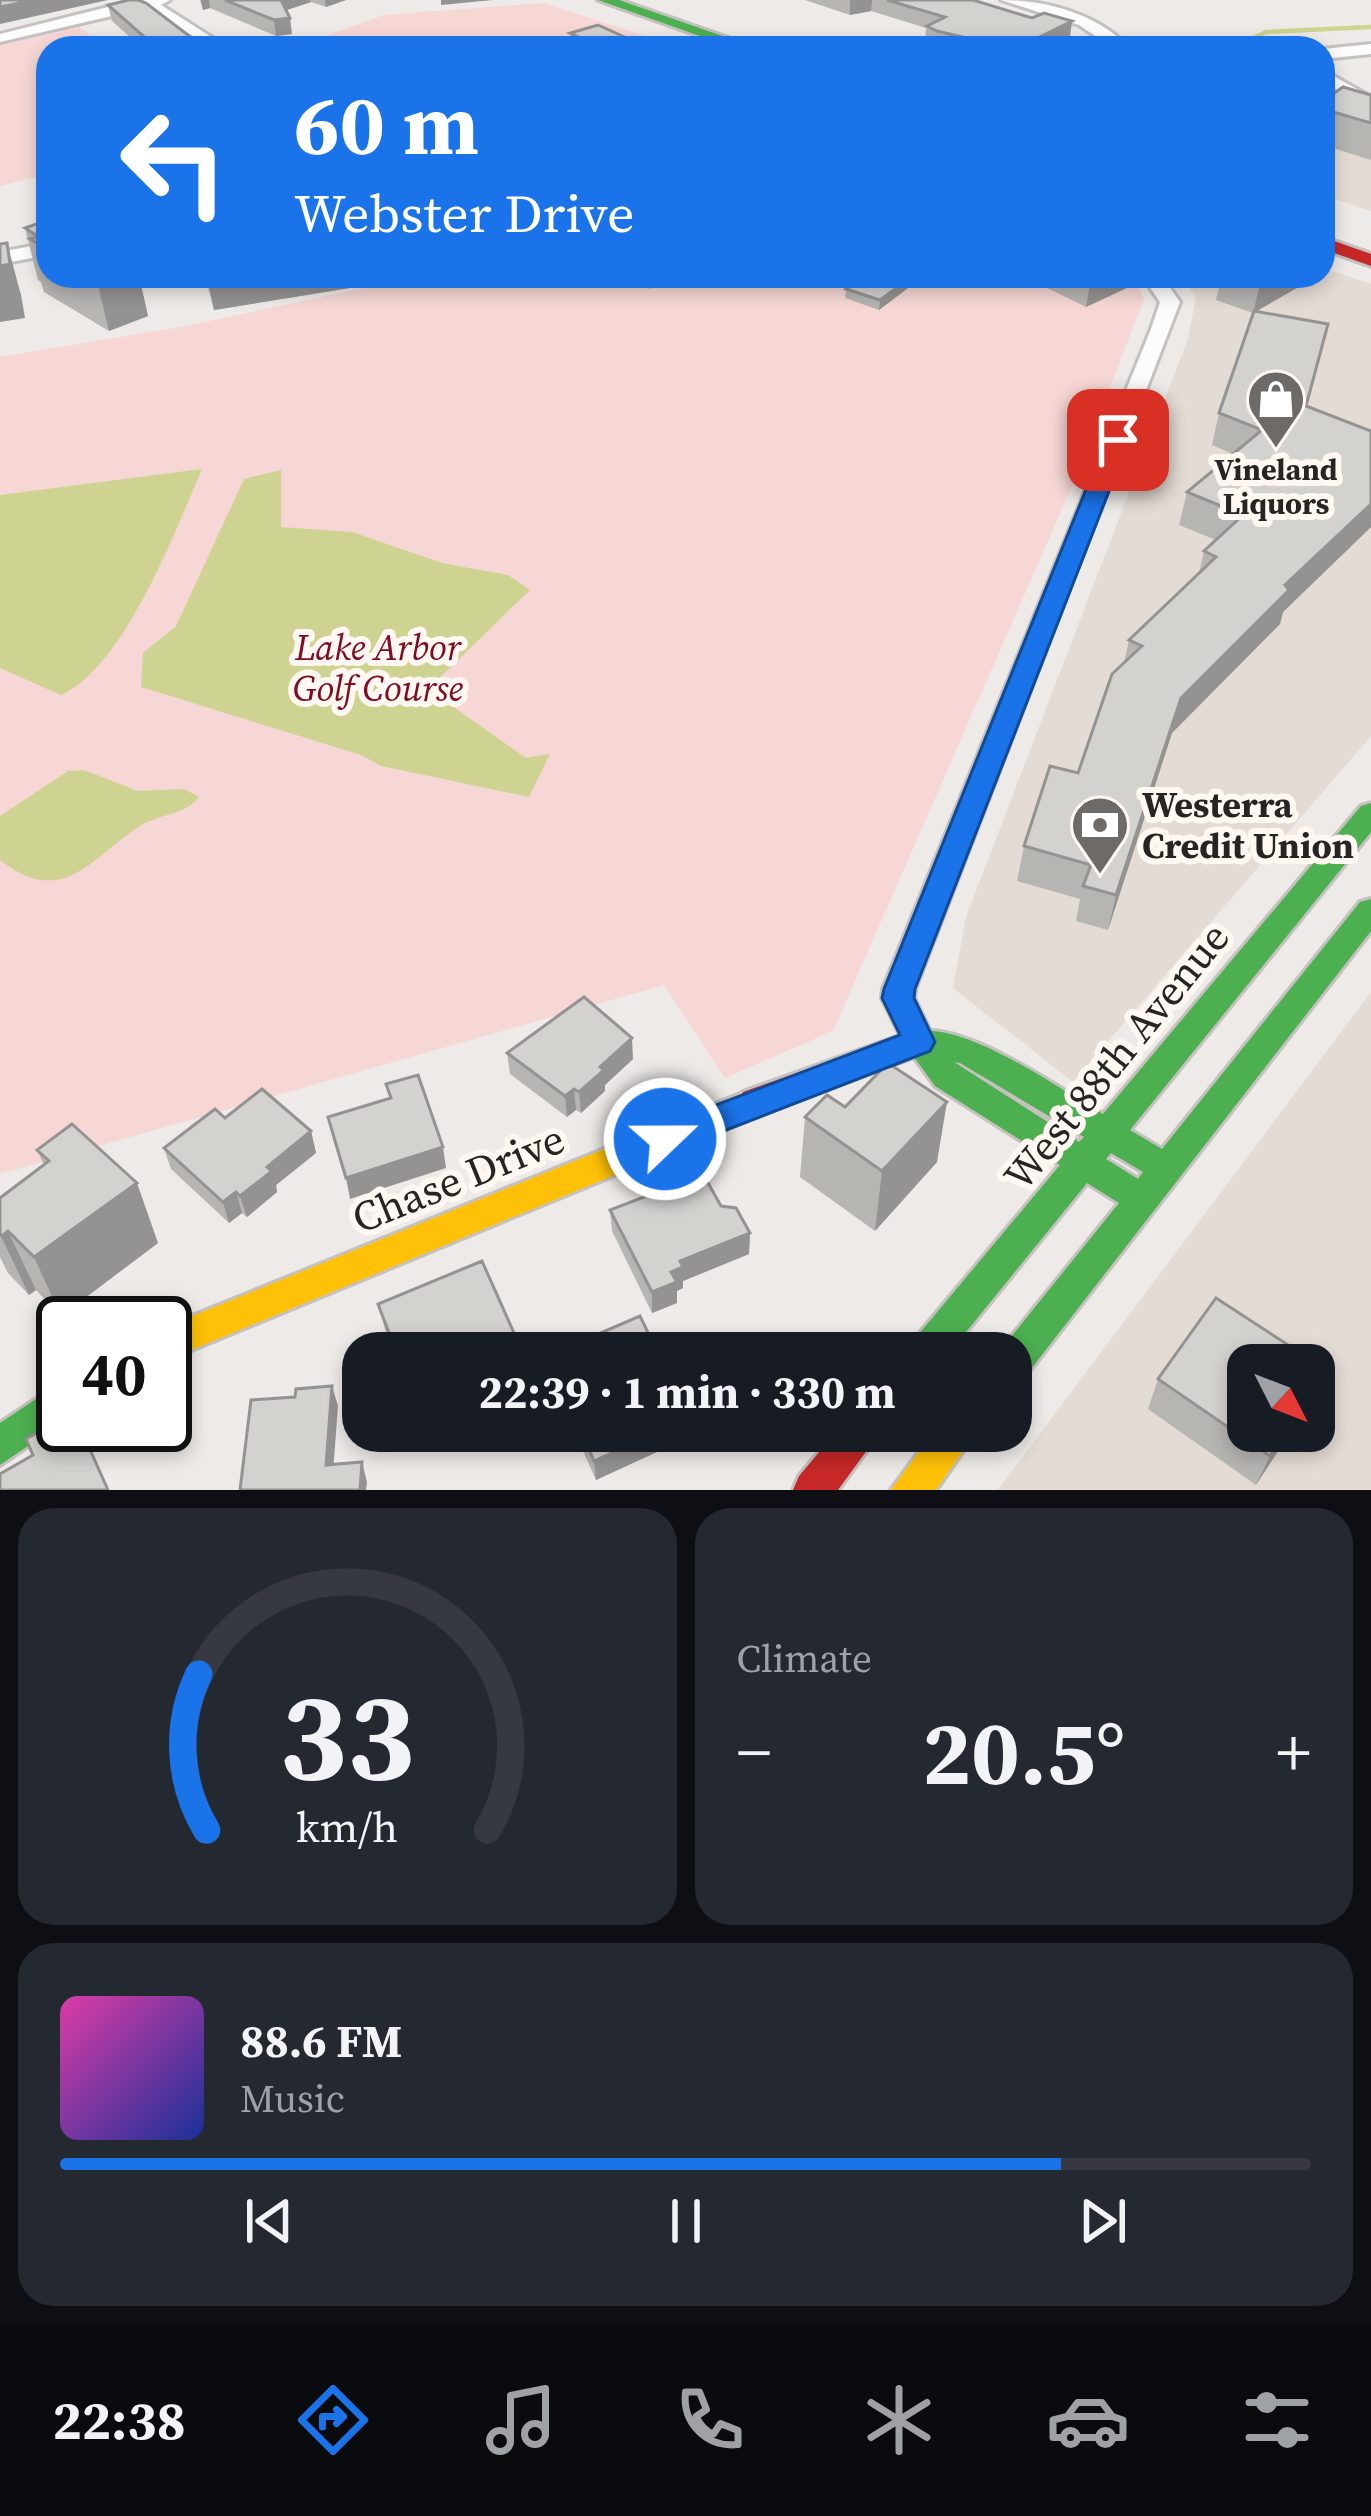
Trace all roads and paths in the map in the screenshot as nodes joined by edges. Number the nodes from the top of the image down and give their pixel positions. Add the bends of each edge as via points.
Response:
1 (605, 0) edge
2 (646, 0) edge
3 (1008, 0) edge
4 (151, 1) edge
5 (203, 36) edge
6 (713, 36) edge
7 (755, 36) edge
8 (1110, 36) edge
9 (0, 38) edge
10 (1369, 51) edge
11 (1335, 53) edge
12 (1335, 82) edge
13 (1371, 104) edge
14 (1335, 225) edge
15 (1371, 236) edge
16 (1335, 247) edge
17 (36, 251) edge
18 (0, 258) edge
19 (1371, 260) edge
20 (1160, 288) edge
21 (1371, 813) edge
22 (1371, 910) edge
23 (919, 1042) junction
24 (1106, 1131) junction
25 (1081, 1162) junction
26 (1167, 1169) junction
27 (1143, 1200) junction
28 (943, 1332) edge
29 (192, 1333) edge
30 (1032, 1340) edge
31 (36, 1419) edge
32 (0, 1446) edge
33 (845, 1452) edge
34 (941, 1452) edge
35 (813, 1490) edge
36 (911, 1490) edge

1 - 6 main road
2 - 7 main road
3 - 8 street
4 - 5 street
4 - 9 street
10 - 11 street
12 - 13 street
14 - 15 main road
16 - 19 main road
17 - 18 street
20 - 23 street via 1170,302 1161,329 899,989
21 - 24 main road, West 88th Avenue
22 - 26 main road
23 - 24 main road via 968,1052
23 - 25 main road via 947,1077
23 - 29 main road, Chase Drive
24 - 25 main road, West 88th Avenue
24 - 26 main road
25 - 27 main road
25 - 28 main road, West 88th Avenue
26 - 27 main road
27 - 30 main road
31 - 32 main road
33 - 35 main road
34 - 36 main road

